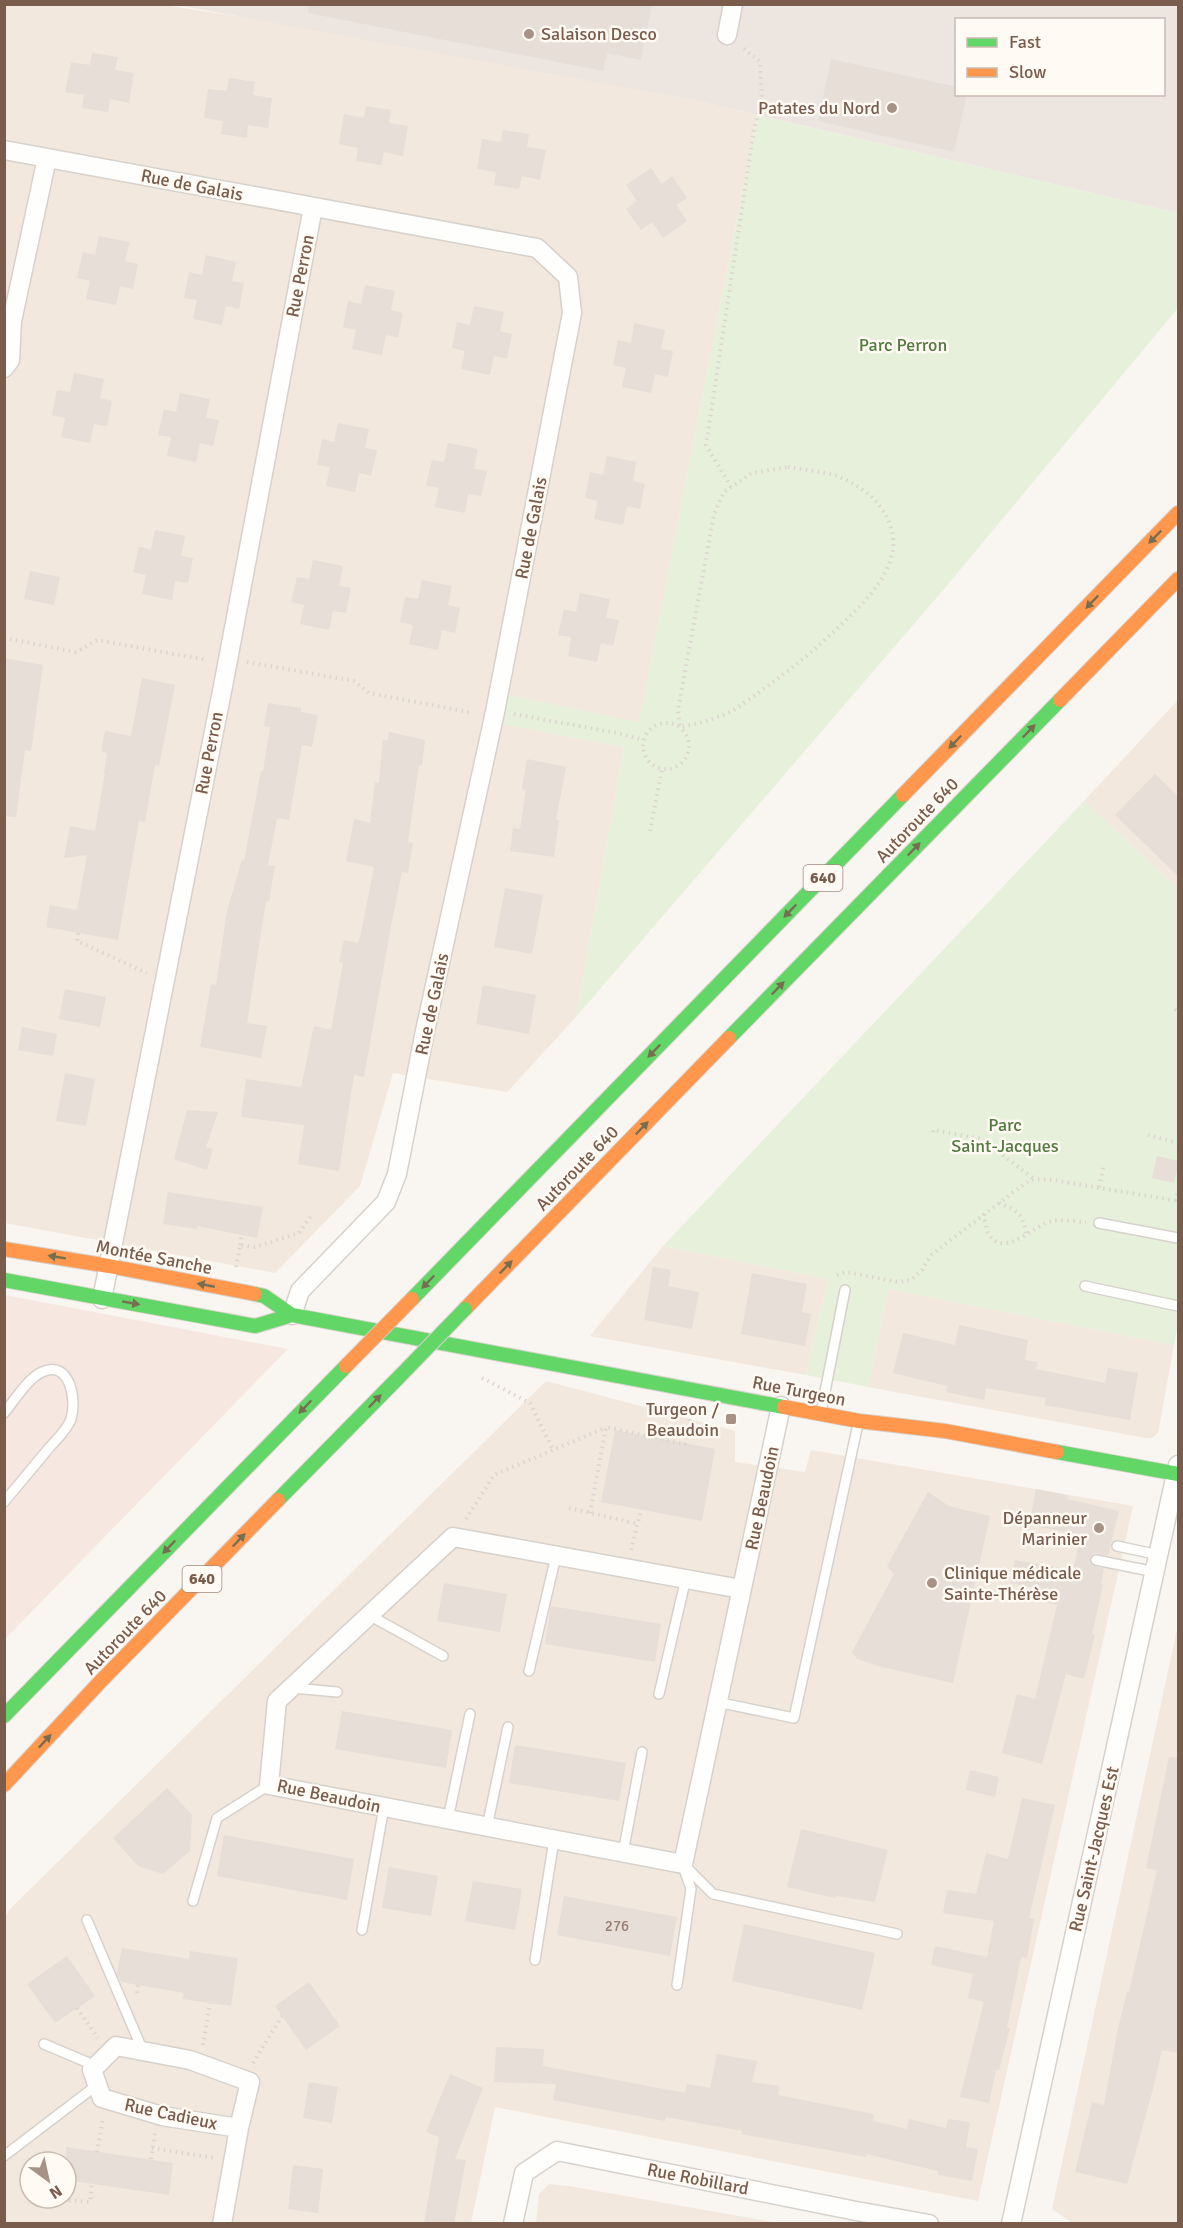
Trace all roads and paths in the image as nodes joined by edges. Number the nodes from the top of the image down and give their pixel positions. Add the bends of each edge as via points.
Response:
1 (733, 4) edge
2 (727, 35) joint
3 (4, 150) edge
4 (48, 158) junction
5 (313, 207) junction
6 (8, 320) edge
7 (4, 368) edge
8 (731, 487) junction
9 (1179, 513) edge
10 (1179, 579) edge
11 (4, 639) edge
12 (242, 661) dead end
13 (214, 662) dead end
14 (504, 712) dead end
15 (473, 713) dead end
16 (680, 727) junction
17 (643, 740) junction
18 (662, 769) junction
19 (650, 831) dead end
20 (78, 933) dead end
21 (164, 981) junction
22 (933, 1132) dead end
23 (1148, 1135) dead end
24 (1179, 1143) edge
25 (1104, 1164) dead end
26 (1034, 1179) junction
27 (1099, 1187) junction
28 (1179, 1189) edge
29 (1177, 1201) edge
30 (999, 1203) junction
31 (984, 1214) junction
32 (311, 1216) dead end
33 (1099, 1223) joint
34 (1026, 1233) junction
35 (242, 1235) dead end
36 (1179, 1238) edge
37 (240, 1245) junction
38 (4, 1248) edge
39 (109, 1266) junction
40 (841, 1272) dead end
41 (4, 1280) edge
42 (1085, 1286) dead end
43 (231, 1290) junction
44 (845, 1290) dead end
45 (102, 1299) junction
46 (1179, 1306) edge
47 (292, 1315) junction
48 (413, 1337) joint
49 (477, 1377) dead end
50 (781, 1406) junction
51 (691, 1412) dead end
52 (4, 1413) edge
53 (820, 1414) junction
54 (859, 1421) junction
55 (606, 1427) junction
56 (553, 1450) junction
57 (1178, 1470) edge
58 (4, 1502) edge
59 (569, 1508) dead end
60 (641, 1510) dead end
61 (590, 1513) junction
62 (638, 1524) junction
63 (453, 1537) junction
64 (1117, 1546) dead end
65 (556, 1556) junction
66 (1096, 1560) dead end
67 (1157, 1563) junction
68 (627, 1568) junction
69 (686, 1578) junction
70 (741, 1589) junction
71 (369, 1615) junction
72 (443, 1656) dead end
73 (529, 1671) dead end
74 (291, 1688) junction
75 (337, 1692) dead end
76 (658, 1694) dead end
77 (717, 1702) junction
78 (470, 1714) dead end
79 (4, 1716) edge
80 (508, 1726) dead end
81 (642, 1752) dead end
82 (4, 1785) edge
83 (269, 1785) junction
84 (384, 1808) junction
85 (448, 1819) junction
86 (487, 1827) junction
87 (554, 1840) junction
88 (623, 1853) junction
89 (683, 1864) junction
90 (194, 1901) dead end
91 (87, 1920) dead end
92 (362, 1930) dead end
93 (897, 1934) dead end
94 (535, 1960) dead end
95 (677, 1985) dead end
96 (210, 2003) dead end
97 (77, 2008) dead end
98 (282, 2016) dead end
99 (44, 2044) dead end
100 (143, 2051) junction
101 (102, 2060) junction
102 (200, 2064) junction
103 (243, 2079) junction
104 (102, 2092) junction
105 (239, 2128) junction
106 (153, 2148) dead end
107 (97, 2152) dead end
108 (4, 2156) edge
109 (233, 2161) junction
110 (92, 2184) dead end
111 (78, 2201) edge
112 (222, 2223) edge
113 (513, 2223) edge
114 (929, 2223) edge
115 (1011, 2223) edge

1 - 2 street
2 - 8 path via 760,62 762,99 754,129 706,445
3 - 4 street, Rue de Galais
4 - 5 street, Rue de Galais
4 - 6 street
5 - 21 street, Rue Perron
5 - 47 street, Rue de Galais via 537,248 568,277 572,313 492,746 392,1189 375,1215 300,1291
6 - 7 street via 10,360
8 - 16 path via 724,492 710,531 678,710
8 - 16 path via 752,473 788,466 836,476 857,485 887,515 892,527 893,555 881,580 862,604 807,656 730,712
9 -> 79 main road, Autoroute 640 / 640, bridge
82 -> 10 main road, Autoroute 640 / 640, bridge via 99,1683
11 - 13 path via 76,652 97,640
12 - 15 path via 354,681 369,693
14 - 17 path
16 - 17 path via 673,723 658,724
16 - 18 path via 688,740 688,755 677,766
17 - 18 path via 644,756
18 - 19 path
20 - 21 path via 77,941
21 - 39 street, Rue Perron
22 - 26 path via 982,1138
23 - 24 path
25 - 27 path
26 - 27 path
26 - 30 path
27 - 29 path
28 - 29 path
30 - 31 path
30 - 34 path via 1022,1215
31 - 34 path via 988,1233 1004,1244 1017,1241
31 - 40 path via 931,1256 911,1281
32 - 37 path via 299,1233 255,1246
33 - 34 path via 1052,1220
33 - 36 lane
35 - 37 path
37 - 43 path
39 -> 38 main road, Montée Sanche
43 -> 39 main road, Montée Sanche
39 - 45 street, Rue Perron
41 - 45 main road, Montée Sanche
42 - 46 lane
43 - 47 main road, Montée Sanche via 264,1296
44 - 53 lane
45 -> 47 main road, Montée Sanche via 255,1326
47 - 48 main road, Montée Sanche
48 - 50 main road, Rue Turgeon
49 - 56 path via 530,1403
50 - 53 main road, Rue Turgeon
50 - 70 street, Rue Beaudoin
51 - 55 path via 685,1444
52 - 58 lane via 39,1373 62,1373 72,1388 74,1408 66,1429
53 - 54 main road, Rue Turgeon
54 - 57 main road, Rue Turgeon via 945,1431
54 - 77 lane via 794,1718
55 - 56 path
55 - 61 path
56 - 63 path via 494,1476
57 - 67 street, Rue Saint-Jacques Est
59 - 61 path
60 - 62 path
61 - 62 path
62 - 68 path
63 - 65 street
63 - 71 street, Rue Beaudoin
64 - 67 lane
65 - 68 street
65 - 73 lane
66 - 67 lane
67 - 115 street, Rue Saint-Jacques Est
68 - 69 street
69 - 70 street
69 - 76 lane
70 - 77 street, Rue Beaudoin
71 - 72 lane
71 - 74 street, Rue Beaudoin
74 - 75 lane
74 - 83 street, Rue Beaudoin via 277,1701
77 - 89 street, Rue Beaudoin
78 - 85 lane
80 - 86 lane
81 - 88 lane
83 - 84 street, Rue Beaudoin
83 - 90 lane via 217,1818
84 - 85 street, Rue Beaudoin
84 - 92 lane
85 - 86 street, Rue Beaudoin
86 - 87 street, Rue Beaudoin
87 - 88 street, Rue Beaudoin
87 - 94 lane
88 - 89 street, Rue Beaudoin
89 - 93 lane via 713,1894
89 - 95 lane via 691,1889
91 - 100 lane
96 - 102 path
97 - 101 path
98 - 103 path
99 - 101 lane
100 - 101 street via 116,2046
100 - 102 street
101 - 104 street via 92,2070
102 - 103 street
103 - 105 street, Rue Cadieux via 250,2082
104 - 105 street, Rue Cadieux via 162,2116
104 - 107 path
104 - 108 lane
105 - 109 street, Rue Cadieux
106 - 109 path
109 - 112 street, Rue Cadieux
110 - 111 path via 90,2202
113 - 114 street, Rue Robillard via 524,2173 558,2151

